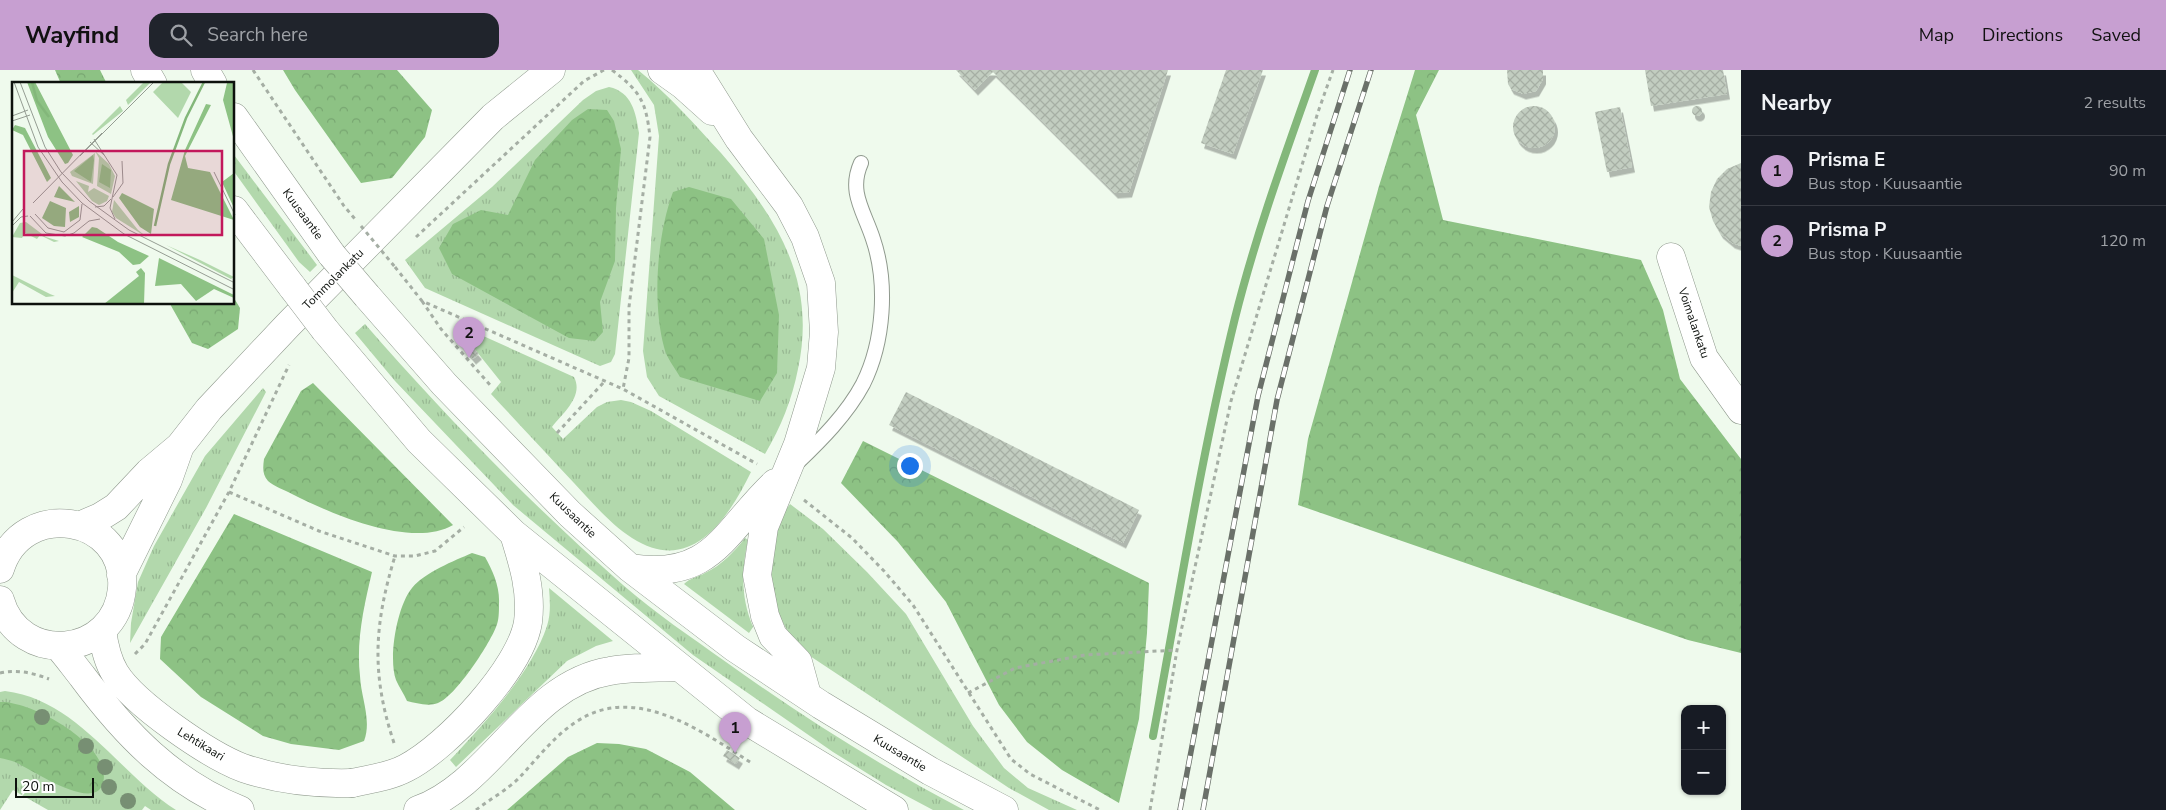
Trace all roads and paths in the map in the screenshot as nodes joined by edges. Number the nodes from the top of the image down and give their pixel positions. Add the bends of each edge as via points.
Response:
1 (145, 70) edge
2 (205, 70) edge
3 (253, 70) edge
4 (524, 70) edge
5 (551, 70) edge
6 (612, 70) edge
7 (662, 70) edge
8 (696, 70) edge
9 (1333, 70) edge
10 (152, 82) edge
11 (212, 82) edge
12 (493, 116) junction
13 (235, 119) edge
14 (739, 139) junction
15 (861, 163) dead end
16 (235, 211) edge
17 (1671, 257) dead end
18 (422, 301) junction
19 (604, 382) junction
20 (490, 385) dead end
21 (623, 389) junction
22 (1741, 410) edge
23 (557, 433) dead end
24 (180, 446) junction
25 (773, 470) junction
26 (228, 492) dead end
27 (803, 500) dead end
28 (79, 526) junction
29 (464, 527) dead end
30 (514, 534) junction
31 (396, 556) junction
32 (630, 568) junction
33 (0, 569) edge
34 (121, 575) junction
35 (0, 600) edge
36 (102, 630) junction
37 (0, 644) edge
38 (49, 644) junction
39 (1177, 650) junction
40 (678, 668) junction
41 (0, 673) edge
42 (32, 673) dead end
43 (968, 693) junction
44 (807, 695) junction
45 (394, 744) dead end
46 (753, 764) dead end
47 (240, 810) edge
48 (418, 810) edge
49 (476, 810) edge
50 (894, 810) edge
51 (1004, 810) edge
52 (1100, 810) edge
53 (1150, 810) edge

1 - 10 main road
2 - 11 main road
3 - 18 path, bridge via 344,206
4 - 12 main road, Tommolankatu
5 - 12 main road, Tommolankatu
6 - 21 path via 632,85 647,110 650,138 629,307 629,358
7 - 14 main road via 709,107
8 - 14 main road
9 - 39 path via 1231,401
12 - 24 main road, Tommolankatu via 288,325 209,409
13 - 32 main road, Kuusaantie, bridge via 332,255 444,384 570,514
14 - 25 main road via 789,206 805,236 821,283 824,332 821,368 812,404
15 - 25 lane via 855,183 856,194 873,238 880,265 882,294 874,355 862,384 816,444
16 - 30 main road, bridge via 325,330 419,441
17 - 22 main road, Voimalankatu via 1704,358
18 - 19 path
18 - 20 path
19 - 21 path
19 - 23 path
21 - 25 path
24 - 28 main road, Tommolankatu via 149,472 116,507
24 - 34 main road, Tommolankatu via 168,480
25 - 32 main road via 759,498 723,541 704,556 685,566 662,571
25 - 44 main road via 757,575 765,616 773,636 798,662
26 - 31 path via 319,531
27 - 43 path via 852,538 884,571 913,605
28 - 33 main road via 58,522 28,531 7,552
28 - 34 main road via 102,539 114,556
29 - 31 path via 435,551 416,556
30 - 36 main road, Lehtikaari via 530,600 528,625 519,648 500,679 472,714 430,753 390,775 352,783 321,784 283,779 242,767 176,730 130,692 115,673 104,649
30 - 40 main road
31 - 45 path via 377,636 381,696
32 - 44 main road, Kuusaantie via 735,648
34 - 36 main road via 120,599
35 - 38 main road via 8,619 17,629
36 - 38 main road via 74,644
37 - 38 main road
38 - 47 main road via 166,769 197,790
39 - 43 path via 1085,655 1015,668
39 - 53 path
40 - 48 main road via 609,670 553,695 446,797
40 - 50 main road via 747,721
41 - 42 path via 10,670
43 - 52 path via 1011,759 1030,774
44 - 51 main road, Kuusaantie via 930,771
46 - 49 path via 669,715 642,708 619,707 594,712 576,722 558,736 517,780

